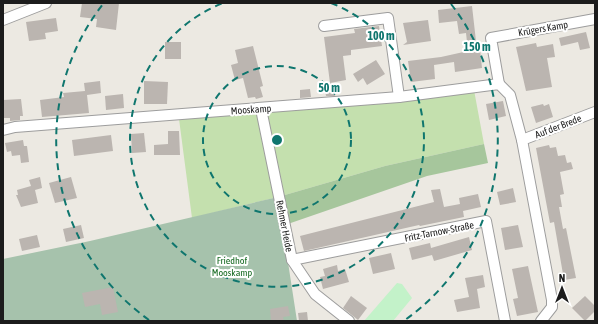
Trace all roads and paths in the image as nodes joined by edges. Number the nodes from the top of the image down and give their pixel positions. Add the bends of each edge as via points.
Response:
1 (46, 3) edge
2 (595, 19) edge
3 (3, 20) edge
4 (324, 26) dead end
5 (499, 84) junction
6 (399, 97) junction
7 (261, 109) junction
8 (595, 112) edge
9 (3, 130) edge
10 (522, 140) junction
11 (292, 260) junction
12 (349, 321) edge
13 (505, 321) edge
14 (541, 321) edge

1 - 3 street
2 - 5 street, Krügers Kamp via 491,38
4 - 6 street via 388,18
5 - 6 street, Mooskamp
5 - 10 street via 510,95
6 - 7 street, Mooskamp
7 - 9 street, Mooskamp
7 - 11 street, Rehmer Heide
8 - 10 street, Auf der Brede
10 - 14 street via 552,300 552,307
11 - 12 street, Rehmer Heide via 315,294
11 - 13 street, Fritz-Tarnow-Straße via 486,221

